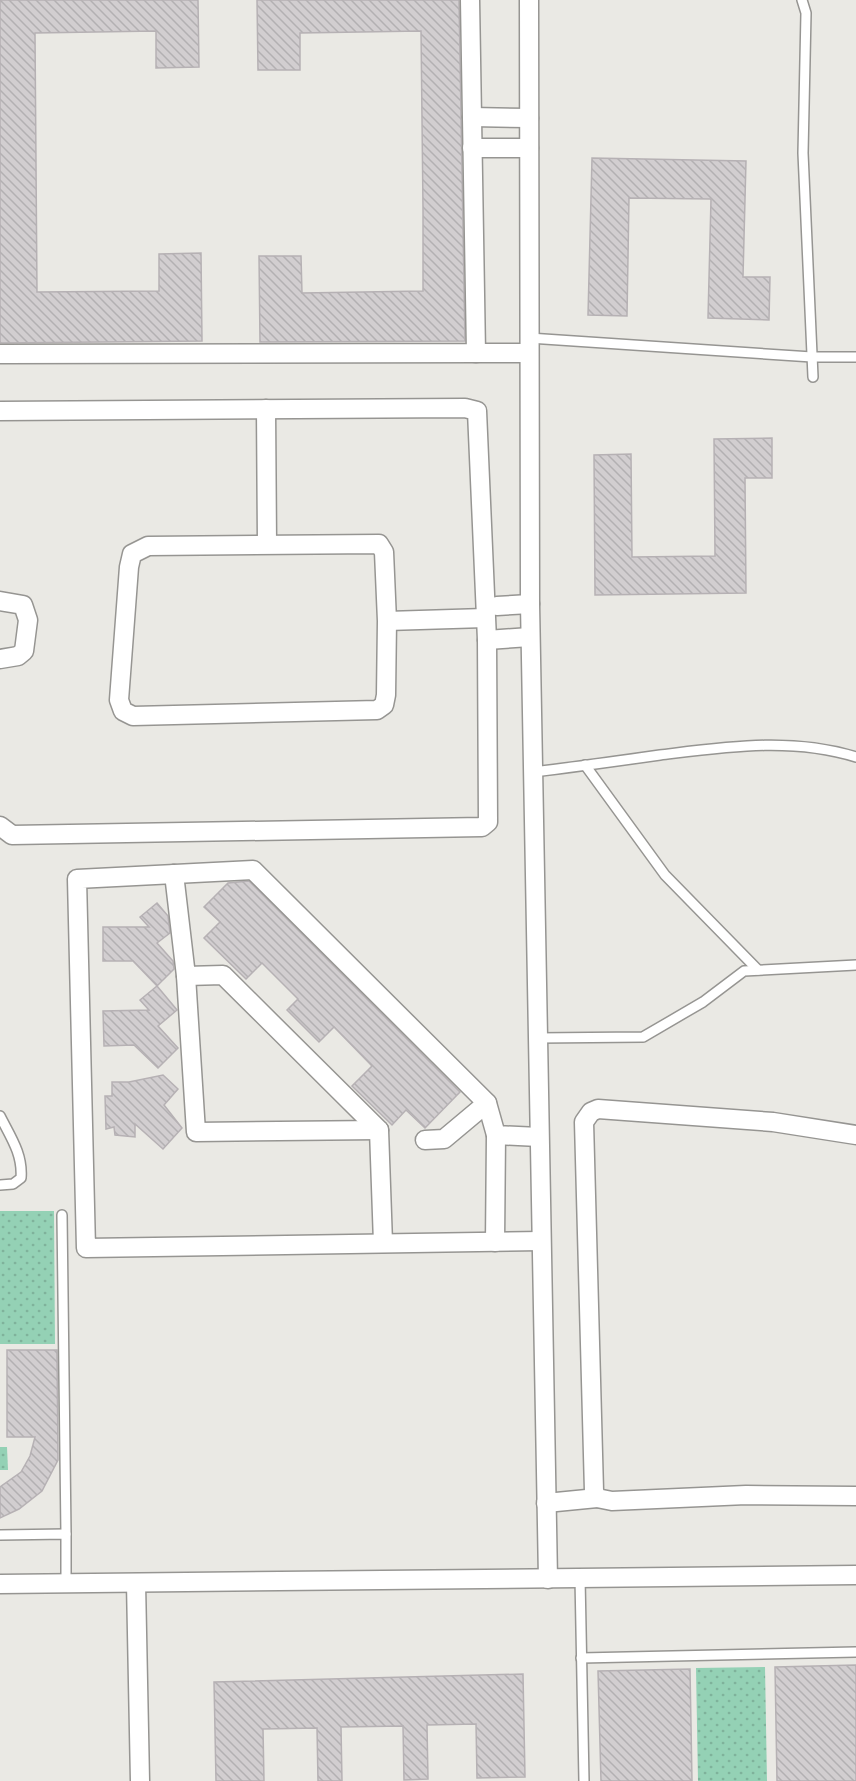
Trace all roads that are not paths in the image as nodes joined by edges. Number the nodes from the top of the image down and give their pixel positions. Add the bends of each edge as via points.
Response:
1 (471, 0) edge
2 (529, 0) edge
3 (802, 0) edge
4 (472, 117) junction
5 (529, 118) junction
6 (472, 148) junction
7 (529, 148) junction
8 (529, 345) junction
9 (476, 353) junction
10 (0, 354) edge
11 (812, 357) junction
12 (856, 357) edge
13 (813, 376) dead end
14 (266, 409) junction
15 (0, 411) edge
16 (267, 544) junction
17 (0, 601) edge
18 (530, 604) junction
19 (489, 610) junction
20 (387, 621) junction
21 (530, 637) junction
22 (487, 640) junction
23 (0, 659) edge
24 (856, 757) edge
25 (585, 765) junction
26 (533, 772) junction
27 (0, 826) edge
28 (174, 874) junction
29 (856, 965) edge
30 (758, 970) junction
31 (186, 976) junction
32 (538, 1038) junction
33 (487, 1103) junction
34 (0, 1116) edge
35 (379, 1130) junction
36 (856, 1135) edge
37 (496, 1136) junction
38 (540, 1137) junction
39 (425, 1140) dead end
40 (0, 1185) edge
41 (62, 1215) dead end
42 (541, 1241) junction
43 (495, 1242) junction
44 (383, 1244) junction
45 (856, 1496) edge
46 (597, 1498) junction
47 (546, 1503) junction
48 (66, 1534) junction
49 (0, 1535) edge
50 (856, 1575) edge
51 (580, 1578) junction
52 (548, 1579) junction
53 (136, 1583) junction
54 (0, 1584) edge
55 (66, 1584) junction
56 (856, 1652) edge
57 (581, 1658) junction
58 (140, 1781) edge
59 (584, 1781) edge

1 - 4 street
2 - 5 street
3 - 11 lane via 806,13 803,153
4 - 5 street
4 - 6 street
5 - 7 street
6 - 7 street
6 - 9 street
7 - 8 street
8 - 9 street
8 - 11 lane
8 - 18 street
9 - 10 street
11 - 12 lane
11 - 13 lane
14 - 15 street
14 - 16 street
14 - 19 street via 477,411
16 - 20 street via 379,544 384,552
16 - 20 street via 148,546 132,554 119,700 123,711 133,716 376,710 384,705 386,695
17 - 23 street via 23,606 28,620 24,651
18 - 19 street
18 - 21 street
19 - 20 street
19 - 22 street
21 - 22 street
21 - 26 street
22 - 27 street via 485,826 12,835
24 - 25 lane via 823,748 783,744 735,746
25 - 26 lane
25 - 30 lane via 665,875
26 - 32 street
28 - 31 street
28 - 33 street via 253,870
28 - 44 street via 77,879 87,1248
29 - 30 lane
30 - 32 lane via 744,971 703,1002 643,1037
31 - 35 street via 223,975
31 - 35 street via 196,1132
32 - 38 street
33 - 37 street
33 - 39 street via 444,1139
34 - 40 lane via 21,1157 21,1178 13,1184
35 - 44 street
36 - 46 street via 773,1122 598,1109 591,1112 584,1122 590,1383
37 - 38 street
37 - 43 street
38 - 42 street
41 - 48 lane
42 - 43 street
42 - 47 street
43 - 44 street
45 - 46 street via 746,1495 612,1502
46 - 47 street
47 - 52 street
48 - 49 lane
48 - 55 lane
50 - 51 street
51 - 52 street
51 - 57 lane
52 - 53 street
53 - 55 street
53 - 58 street
54 - 55 street
56 - 57 lane
57 - 59 lane

